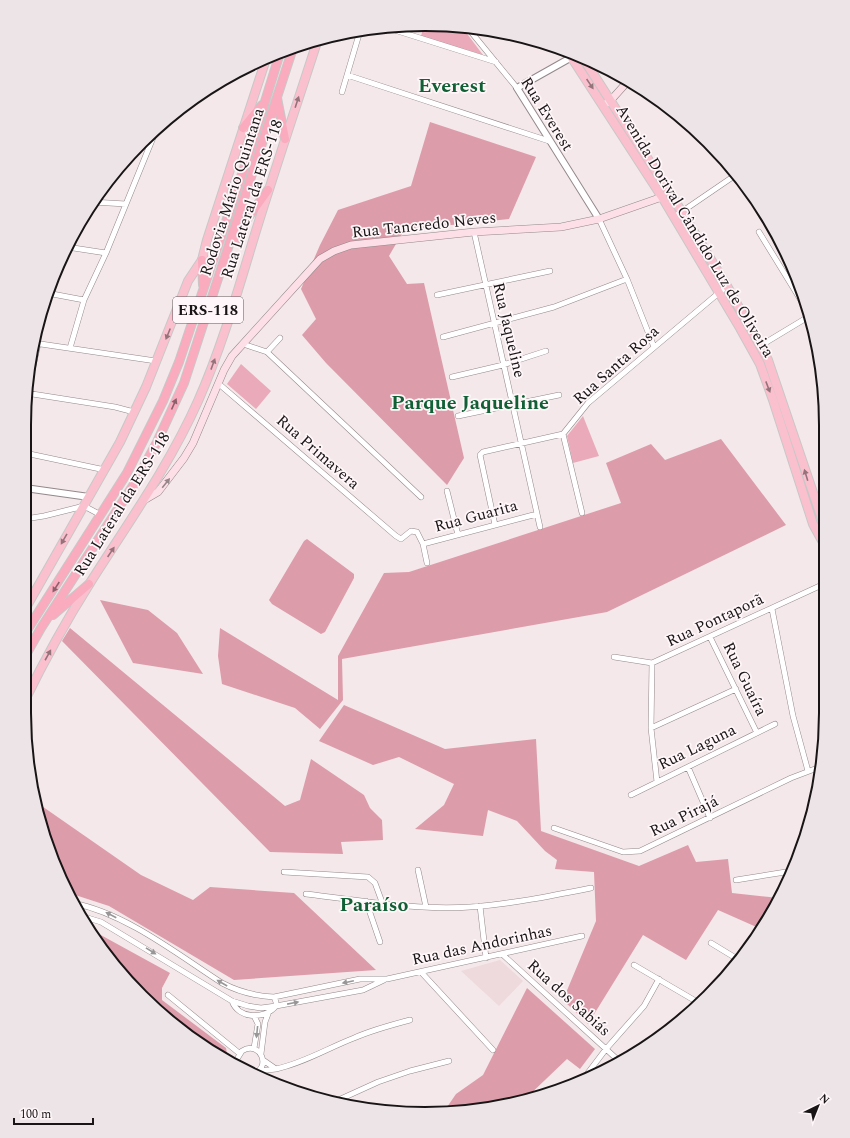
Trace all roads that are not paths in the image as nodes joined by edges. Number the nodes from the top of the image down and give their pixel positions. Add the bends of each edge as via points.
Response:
1 (401, 32) edge
2 (473, 34) edge
3 (358, 37) edge
4 (316, 46) edge
5 (291, 55) edge
6 (566, 57) edge
7 (278, 60) edge
8 (574, 60) edge
9 (496, 62) junction
10 (264, 66) edge
11 (588, 67) edge
12 (347, 75) junction
13 (624, 85) edge
14 (517, 88) junction
15 (342, 92) dead end
16 (277, 98) junction
17 (265, 101) junction
18 (607, 102) junction
19 (243, 128) junction
20 (285, 139) junction
21 (152, 141) edge
22 (548, 141) junction
23 (732, 178) edge
24 (268, 190) junction
25 (662, 197) junction
26 (100, 202) edge
27 (126, 204) junction
28 (682, 212) junction
29 (674, 218) junction
30 (599, 219) junction
31 (474, 232) junction
32 (759, 232) dead end
33 (74, 248) edge
34 (106, 253) junction
35 (225, 259) junction
36 (202, 260) junction
37 (550, 271) dead end
38 (627, 279) junction
39 (486, 285) junction
40 (727, 286) junction
41 (203, 289) junction
42 (796, 292) edge
43 (719, 293) junction
44 (53, 294) edge
45 (437, 295) dead end
46 (84, 300) junction
47 (805, 319) edge
48 (494, 324) junction
49 (443, 337) dead end
50 (280, 338) dead end
51 (40, 344) edge
52 (244, 344) junction
53 (760, 346) junction
54 (70, 348) junction
55 (654, 348) junction
56 (546, 351) dead end
57 (267, 352) junction
58 (156, 361) junction
59 (504, 365) junction
60 (452, 377) dead end
61 (219, 384) junction
62 (32, 394) edge
63 (559, 395) dead end
64 (512, 405) junction
65 (134, 412) junction
66 (458, 416) dead end
67 (563, 434) junction
68 (521, 445) junction
69 (31, 454) edge
70 (170, 458) junction
71 (182, 462) junction
72 (104, 470) junction
73 (31, 489) edge
74 (447, 491) dead end
75 (89, 497) junction
76 (421, 497) dead end
77 (146, 499) junction
78 (84, 506) junction
79 (819, 512) edge
80 (582, 513) dead end
81 (537, 514) junction
82 (101, 515) junction
83 (31, 519) edge
84 (495, 525) junction
85 (540, 527) dead end
86 (458, 535) junction
87 (819, 535) edge
88 (423, 544) junction
89 (427, 563) dead end
90 (89, 584) junction
91 (819, 586) edge
92 (31, 599) edge
93 (772, 609) junction
94 (45, 622) junction
95 (31, 624) edge
96 (710, 637) junction
97 (31, 646) edge
98 (614, 657) dead end
99 (652, 664) junction
100 (31, 688) edge
101 (736, 689) junction
102 (775, 724) dead end
103 (651, 728) junction
104 (757, 732) junction
105 (688, 767) junction
106 (815, 769) edge
107 (808, 771) junction
108 (657, 782) junction
109 (631, 795) dead end
110 (710, 818) junction
111 (554, 828) dead end
112 (418, 870) dead end
113 (786, 871) edge
114 (284, 872) dead end
115 (736, 880) dead end
116 (591, 888) dead end
117 (306, 894) dead end
118 (366, 901) junction
119 (382, 902) junction
120 (81, 905) edge
121 (480, 906) junction
122 (426, 907) junction
123 (89, 918) edge
124 (582, 936) dead end
125 (380, 942) dead end
126 (711, 943) dead end
127 (502, 954) junction
128 (734, 957) edge
129 (486, 958) junction
130 (634, 965) dead end
131 (420, 972) junction
132 (387, 979) junction
133 (659, 979) junction
134 (168, 995) dead end
135 (274, 997) junction
136 (695, 1000) edge
137 (232, 1001) junction
138 (276, 1006) junction
139 (268, 1014) junction
140 (254, 1016) junction
141 (410, 1020) dead end
142 (254, 1048) junction
143 (606, 1049) junction
144 (493, 1050) dead end
145 (240, 1053) junction
146 (261, 1054) junction
147 (615, 1058) edge
148 (238, 1059) edge
149 (263, 1060) junction
150 (449, 1061) dead end
151 (276, 1069) junction
152 (259, 1070) edge
153 (261, 1071) edge
154 (589, 1071) edge
155 (343, 1098) edge

1 - 9 street
2 - 9 street, Rua Everest
3 - 12 street
20 -> 4 main road, Rua Lateral da ERS-118
5 - 16 highway, Rodovia Mário Quintana / ERS-118
6 - 14 street
7 - 17 highway, Rodovia Mário Quintana / ERS-118
8 -> 18 main road, Avenida Dorival Cândido Luz de Oliveira
9 - 14 street, Rua Everest
10 - 19 main road, Rua Lateral da ERS-118
11 - 18 main road, Avenida Dorival Cândido Luz de Oliveira
12 - 15 street
12 - 22 street
13 - 18 main road
14 - 22 street, Rua Everest
16 - 20 highway
16 - 35 highway, Rodovia Mário Quintana / ERS-118
17 - 19 highway
17 - 41 highway, Rodovia Mário Quintana / ERS-118
18 - 25 main road, Avenida Dorival Cândido Luz de Oliveira
18 - 28 main road, Avenida Dorival Cândido Luz de Oliveira
19 - 36 main road, Rua Lateral da ERS-118
20 - 24 main road, Rua Lateral da ERS-118
21 - 27 street
22 - 30 street, Rua Everest
23 - 28 street
24 - 35 highway via 245,222
70 -> 24 main road, Rua Lateral da ERS-118 via 212,367
25 - 29 main road, Avenida Dorival Cândido Luz de Oliveira
25 - 30 main road, Rua Tancredo Neves
26 - 27 street
27 - 34 street
28 - 29 street
28 - 40 main road, Avenida Dorival Cândido Luz de Oliveira
29 - 43 main road, Avenida Dorival Cândido Luz de Oliveira
30 - 31 main road, Rua Tancredo Neves via 561,227
30 - 38 street
31 - 39 street, Rua Jaqueline
31 - 52 main road, Rua Tancredo Neves via 351,245 334,251 320,259
32 - 42 street
33 - 34 street
34 - 46 street
94 -> 35 highway, Rodovia Mário Quintana / ERS-118 via 125,499 157,442 193,357
36 - 41 highway
36 -> 58 main road, Rua Lateral da ERS-118 via 188,281
37 - 39 street
38 - 48 street via 554,307
38 - 55 street
39 - 45 street
39 - 48 street, Rua Jaqueline
40 - 43 street, Rua Santa Rosa
40 - 53 main road, Avenida Dorival Cândido Luz de Oliveira
41 - 82 highway, Rodovia Mário Quintana / ERS-118 via 163,401 127,473
43 - 55 street, Rua Santa Rosa
43 -> 87 main road, Avenida Dorival Cândido Luz de Oliveira via 760,364 813,524
44 - 46 street
46 - 54 street
47 - 53 street
48 - 49 street
48 - 59 street, Rua Jaqueline
50 - 57 street
51 - 54 street
52 - 57 street
52 - 61 main road, Rua Tancredo Neves via 232,356
79 -> 53 main road, Avenida Dorival Cândido Luz de Oliveira via 782,397
54 - 58 street
55 - 67 street, Rua Santa Rosa via 588,403
56 - 59 street
57 - 76 street
58 - 65 main road, Rua Lateral da ERS-118
59 - 60 street
59 - 64 street, Rua Jaqueline
61 - 71 main road, Rua Tancredo Neves via 193,444
61 - 88 street, Rua Primavera via 402,539 415,530
62 - 65 street
63 - 64 street
64 - 66 street
64 - 68 street, Rua Jaqueline
65 - 72 main road, Rua Lateral da ERS-118
67 - 68 street
67 - 80 street
68 - 81 street, Rua Jaqueline
68 - 84 street via 483,452 480,455
69 - 72 street
70 - 71 main road
70 - 77 main road, Rua Lateral da ERS-118
77 -> 71 main road, Rua Tancredo Neves via 158,492
72 - 75 main road, Rua Lateral da ERS-118
73 - 75 street
74 - 86 street
75 - 78 main road, Rua Lateral da ERS-118
90 -> 77 main road, Rua Lateral da ERS-118
78 - 82 street
78 - 83 street
78 -> 92 main road, Rua Lateral da ERS-118
81 - 84 street, Rua Guarita
81 - 85 street, Rua Jaqueline
82 -> 95 highway, Rodovia Mário Quintana / ERS-118
84 - 86 street, Rua Guarita
86 - 88 street, Rua Guarita
88 - 89 street
90 - 94 highway
100 -> 90 main road, Rua Lateral da ERS-118
91 - 93 street, Rua Pontaporã
93 - 96 street, Rua Pontaporã
93 - 107 street via 793,716
94 - 97 highway, Rodovia Mário Quintana / ERS-118
96 - 99 street, Rua Pontaporã
96 - 101 street, Rua Guaíra
98 - 99 street, Rua Pontaporã
99 - 103 street
101 - 103 street
101 - 104 street, Rua Guaíra
102 - 104 street, Rua Laguna
103 - 108 street
104 - 105 street, Rua Laguna
105 - 108 street, Rua Laguna
105 - 110 street
106 - 107 street, Rua Pirajá
107 - 110 street, Rua Pirajá
108 - 109 street, Rua Laguna
110 - 111 street, Rua Pirajá via 640,851 623,852
112 - 122 street
113 - 115 street
114 - 119 street via 368,877 375,883
116 - 121 street
117 - 118 street
118 - 119 street
118 - 125 street
119 - 122 street
135 -> 120 street via 260,997 238,991 123,921 106,912
121 - 122 street
121 - 129 street
123 -> 137 street via 127,936
124 - 127 street, Rua das Andorinhas
126 - 128 street
127 - 129 street, Rua das Andorinhas
127 - 143 street, Rua dos Sabiás
129 - 131 street, Rua das Andorinhas
130 - 133 street
131 - 132 street, Rua das Andorinhas
131 - 144 street
132 -> 135 street via 360,979
138 -> 132 street via 363,990
133 - 136 street
133 - 143 street via 644,1006
134 - 145 street
135 - 138 street
137 - 138 street via 261,1008
137 - 140 street via 237,1009
138 - 139 street
139 - 140 street
139 - 146 street
140 -> 142 street via 258,1024
141 - 151 street via 375,1030
142 - 145 street via 244,1049
142 - 146 street
143 - 147 street, Rua dos Sabiás
143 - 154 street
145 - 148 street
146 - 149 street
149 - 151 street
149 - 152 street
150 - 155 street via 378,1082
151 - 153 street

